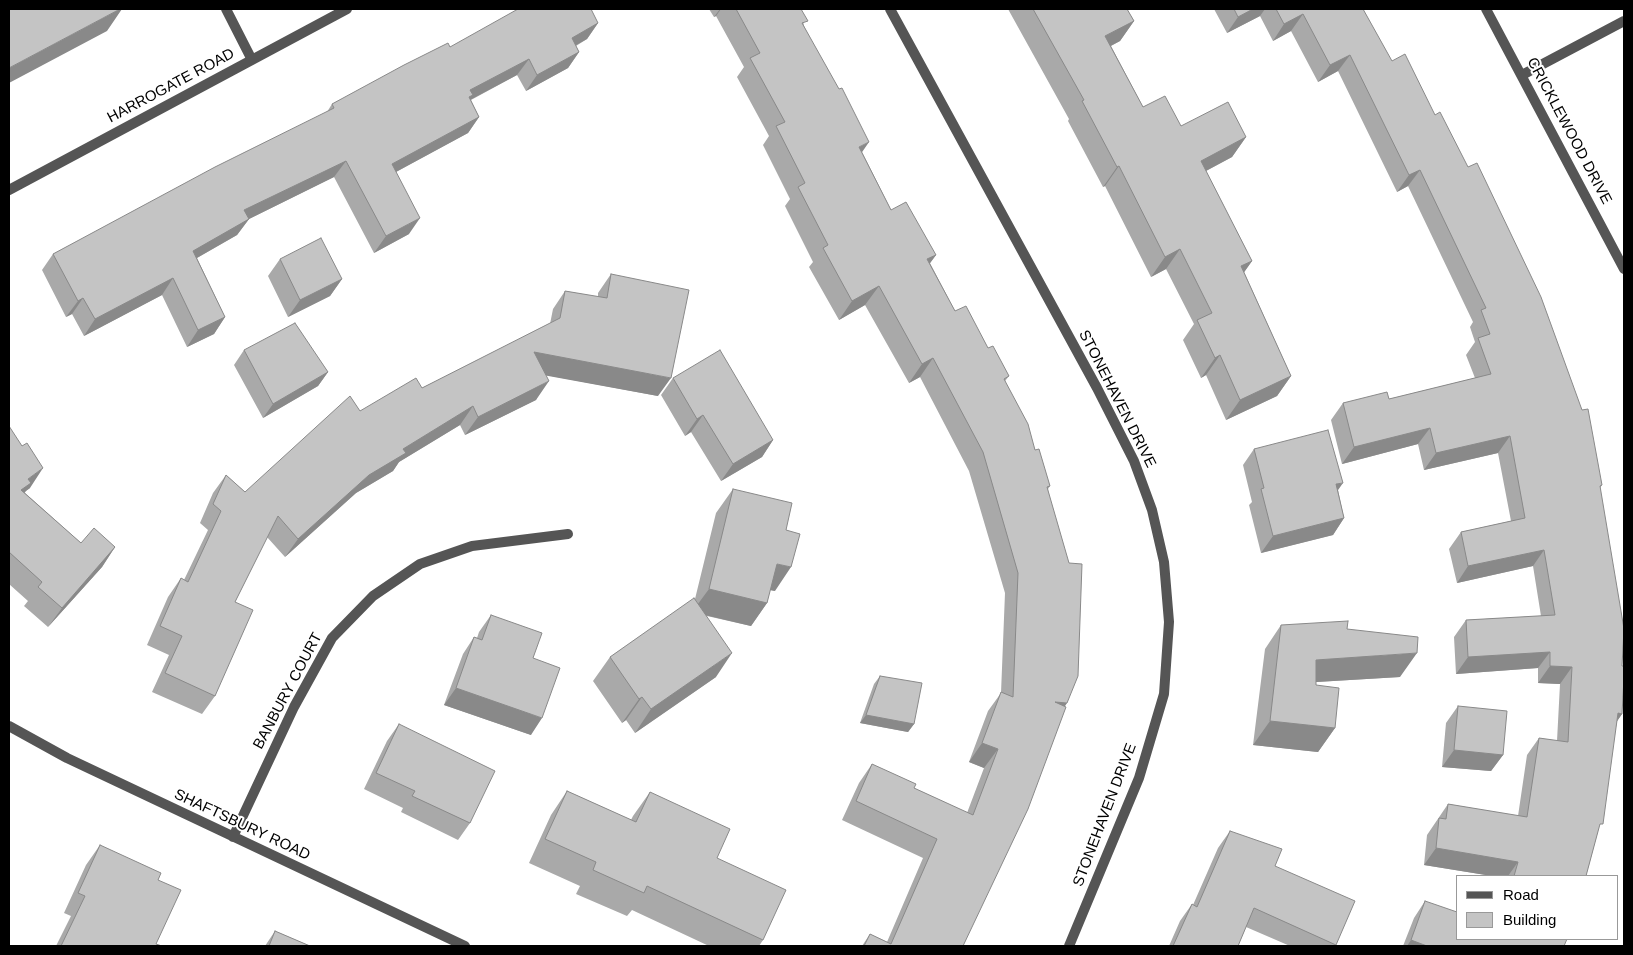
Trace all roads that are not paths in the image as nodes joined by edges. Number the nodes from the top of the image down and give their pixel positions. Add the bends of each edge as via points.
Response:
1 (226, 9) edge
2 (347, 9) edge
3 (890, 9) edge
4 (1486, 9) edge
5 (1624, 21) edge
6 (252, 60) junction
7 (1522, 75) junction
8 (9, 190) edge
9 (1624, 269) edge
10 (568, 534) dead end
11 (9, 726) edge
12 (233, 837) junction
13 (464, 946) edge
14 (1068, 946) edge

1 - 6 street
2 - 6 street, HARROGATE ROAD
3 - 14 street, STONEHAVEN DRIVE via 1134,461 1152,510 1164,562 1169,622 1164,694 1139,778
4 - 7 street, CRICKLEWOOD DRIVE
5 - 7 street
6 - 8 street, HARROGATE ROAD
7 - 9 street, CRICKLEWOOD DRIVE
10 - 12 street, BANBURY COURT via 472,546 420,564 373,596 332,638 294,707
11 - 12 street, SHAFTSBURY ROAD via 67,758
12 - 13 street, SHAFTSBURY ROAD

